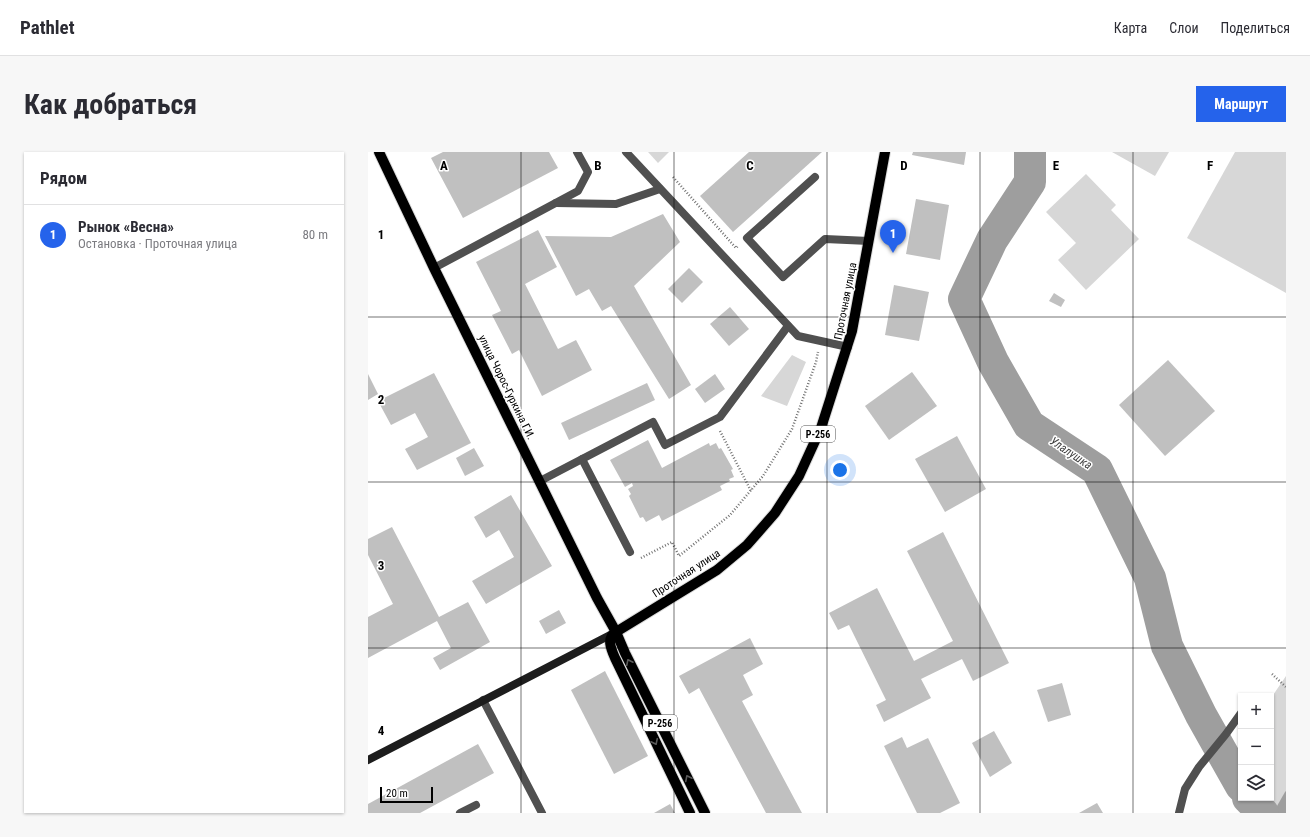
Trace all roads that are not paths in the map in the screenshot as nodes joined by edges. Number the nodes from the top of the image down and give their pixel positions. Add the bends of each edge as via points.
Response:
1 (379, 152) edge
2 (577, 152) edge
3 (626, 152) edge
4 (885, 152) edge
5 (815, 177) dead end
6 (660, 189) junction
7 (555, 203) junction
8 (869, 241) junction
9 (434, 268) junction
10 (788, 326) junction
11 (848, 347) junction
12 (582, 459) junction
13 (540, 481) junction
14 (630, 552) road end
15 (616, 632) junction
16 (483, 700) junction
17 (1238, 717) edge
18 (368, 760) edge
19 (476, 804) dead end
20 (460, 813) edge
21 (542, 813) edge
22 (690, 813) edge
23 (705, 813) edge
24 (1179, 813) edge

1 - 9 main road, улица Чорос-Гуркина Г.И.
2 - 7 lane via 588,172 578,191
3 - 6 lane
4 - 8 main road, Проточная улица / Р-256
5 - 8 lane via 747,238 783,278 825,239
6 - 7 lane via 616,204
6 - 10 lane
7 - 9 lane
8 - 11 main road, Проточная улица / Р-256
9 - 13 main road, улица Чорос-Гуркина Г.И.
10 - 11 lane via 798,336
10 - 12 lane via 720,417 665,445 653,422
11 - 15 main road, Проточная улица / Р-256 via 821,428 799,476 775,513 747,545 717,570
12 - 13 lane
12 - 14 lane
13 - 15 main road, улица Чорос-Гуркина Г.И.
15 - 16 street, Проточная улица
15 -> 22 main road, Р-256 via 611,636 610,642 615,658
23 -> 15 main road, улица Чорос-Гуркина Г.И. / Р-256
16 - 18 street, Проточная улица
16 - 21 lane
17 - 24 lane via 1185,789
19 - 20 lane

